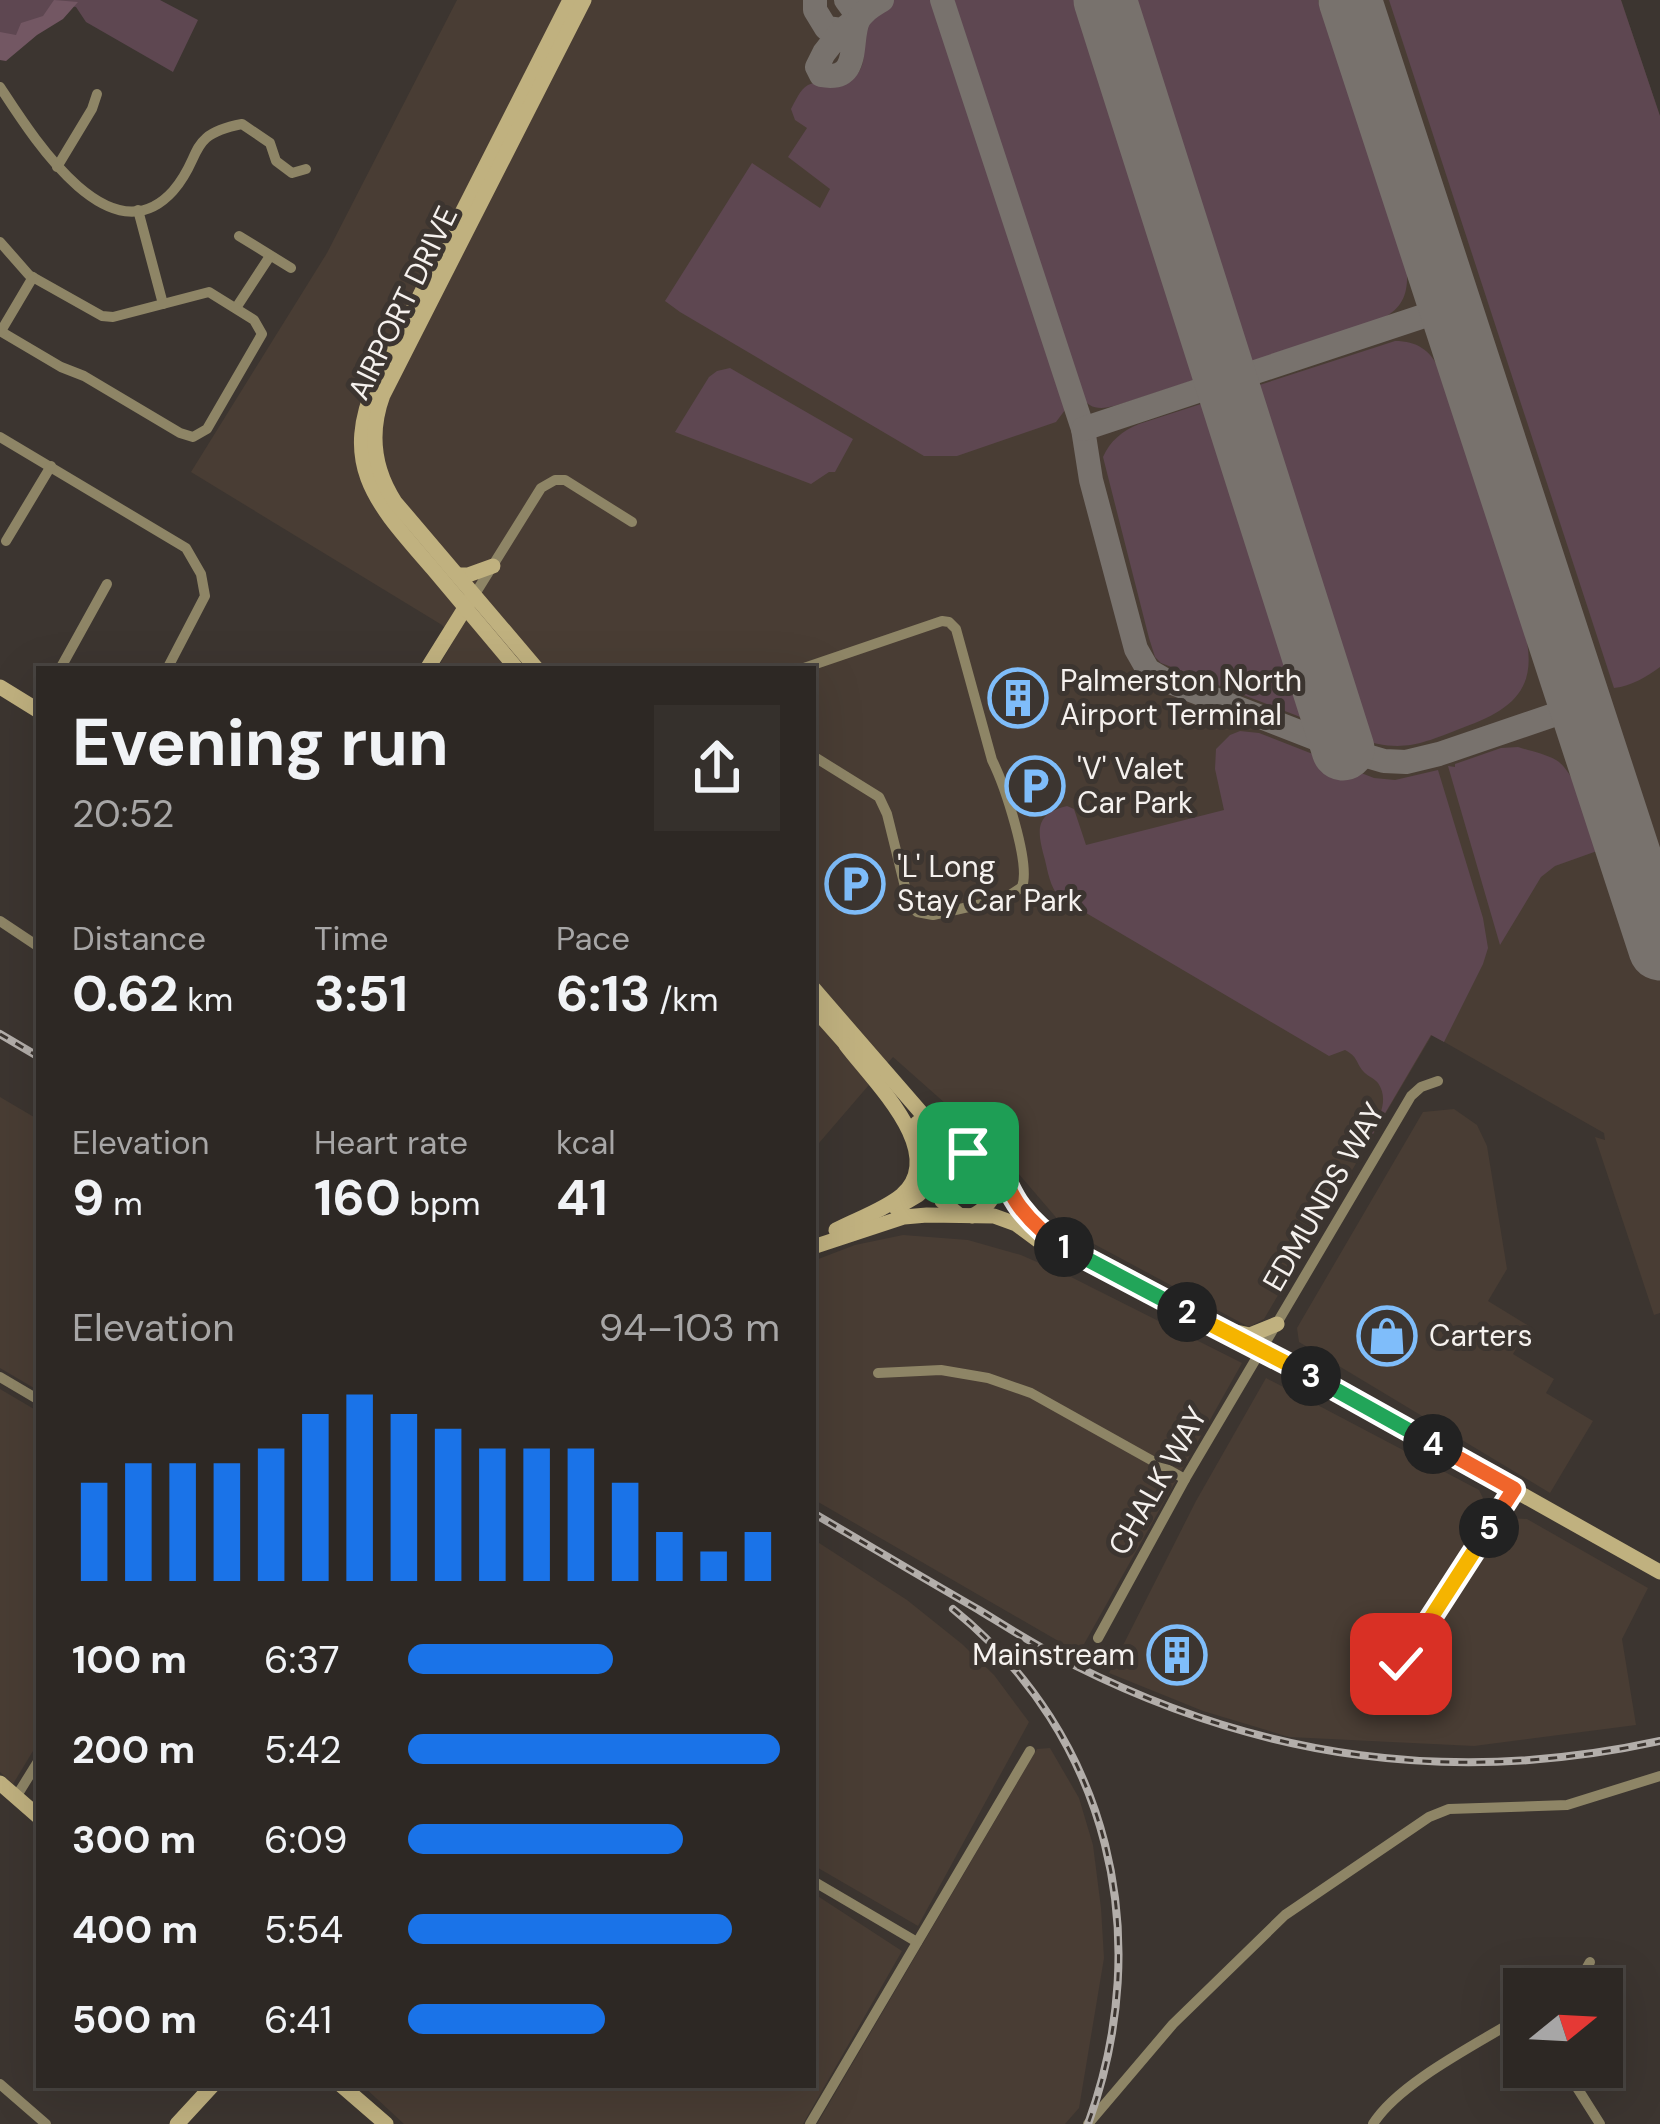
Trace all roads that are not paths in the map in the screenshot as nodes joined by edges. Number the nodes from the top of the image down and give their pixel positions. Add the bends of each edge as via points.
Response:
1 (570, 0) edge
2 (584, 0) edge
3 (0, 88) edge
4 (97, 94) dead end
5 (57, 167) junction
6 (306, 169) dead end
7 (138, 210) junction
8 (239, 236) dead end
9 (0, 242) edge
10 (270, 256) junction
11 (291, 268) dead end
12 (33, 277) junction
13 (163, 304) junction
14 (236, 308) junction
15 (1, 331) edge
16 (0, 437) edge
17 (51, 466) junction
18 (632, 522) dead end
19 (6, 541) dead end
20 (493, 566) junction
21 (458, 575) junction
22 (107, 584) dead end
23 (470, 600) junction
24 (493, 640) junction
25 (439, 649) junction
26 (62, 666) edge
27 (168, 666) edge
28 (429, 666) edge
29 (515, 666) edge
30 (534, 666) edge
31 (810, 666) edge
32 (0, 687) edge
33 (36, 708) edge
34 (816, 758) edge
35 (0, 921) edge
36 (36, 945) edge
37 (816, 991) edge
38 (816, 1010) edge
39 (846, 1045) junction
40 (1438, 1082) dead end
41 (981, 1156) junction
42 (937, 1176) junction
43 (965, 1217) junction
44 (816, 1243) edge
45 (1151, 1294) junction
46 (1277, 1324) junction
47 (1259, 1354) junction
48 (878, 1373) dead end
49 (0, 1377) edge
50 (36, 1398) edge
51 (1185, 1479) junction
52 (1514, 1489) junction
53 (1660, 1572) edge
54 (1098, 1638) dead end
55 (1401, 1664) dead end
56 (1030, 1751) dead end
57 (36, 1765) edge
58 (1660, 1775) edge
59 (0, 1783) edge
60 (16, 1797) junction
61 (36, 1814) edge
62 (816, 1883) edge
63 (917, 1942) junction
64 (1590, 1962) dead end
65 (1587, 1968) edge
66 (1503, 2028) edge
67 (211, 2088) edge
68 (344, 2088) edge
69 (1577, 2088) edge
70 (3, 2092) edge
71 (183, 2122) edge
72 (46, 2124) edge
73 (386, 2124) edge
74 (810, 2124) edge
75 (1088, 2124) edge
76 (1373, 2124) edge
77 (1600, 2124) edge

1 - 23 main road, AIRPORT DRIVE via 362,420 363,463 378,502
2 - 21 main road, AIRPORT DRIVE via 375,421 386,489
3 - 5 street
4 - 5 street
5 - 7 street via 98,200
6 - 7 street via 292,173 276,161 270,142 242,124 216,129 170,194
7 - 13 street
8 - 10 street
9 - 12 street
10 - 11 street
10 - 14 street
12 - 13 street via 105,317
12 - 15 street
13 - 14 street via 209,292
14 - 15 street via 257,322 261,338 207,429 193,437
16 - 17 street
17 - 19 street
17 - 27 street via 186,548 205,596
18 - 20 street via 555,480 541,488
20 - 21 main road
20 - 23 street
21 - 23 main road, AIRPORT DRIVE
22 - 26 street
23 - 24 main road, AIRPORT DRIVE
23 - 25 main road
23 - 30 main road, AIRPORT DRIVE
24 - 25 main road via 469,634
24 - 29 main road, AIRPORT DRIVE
25 - 28 main road
31 - 34 street via 916,628 952,624 1001,776 1025,869 1022,887 985,904 917,912 879,797
32 - 33 main road
35 - 36 street
37 - 41 main road via 937,1131
38 - 39 main road
39 - 42 main road via 926,1134
39 - 44 main road via 907,1125 918,1162 903,1194
40 - 46 street, EDMUNDS WAY via 1411,1096
41 - 42 main road via 950,1158
41 - 43 main road via 998,1182 979,1213
41 - 45 main road via 995,1163 1049,1237
42 - 43 main road via 942,1201
42 - 44 main road via 902,1205
43 - 44 main road via 904,1217
43 - 47 main road via 1010,1220 1053,1253
45 - 46 main road via 1240,1334
45 - 47 main road
46 - 47 street, EDMUNDS WAY
47 - 51 street, CHALK WAY
47 - 52 main road
48 - 51 street via 988,1378
49 - 50 street
51 - 54 street, CHALK WAY
52 - 53 main road
52 - 55 street
56 - 63 street
57 - 60 street
58 - 75 street via 1567,1805 1449,1809 1429,1817 1285,1916 1173,2024
59 - 60 main road
60 - 61 main road
62 - 63 street
63 - 74 street
64 - 65 street
66 - 76 street via 1409,2086
67 - 71 main road
68 - 73 main road
69 - 77 street
70 - 72 street

